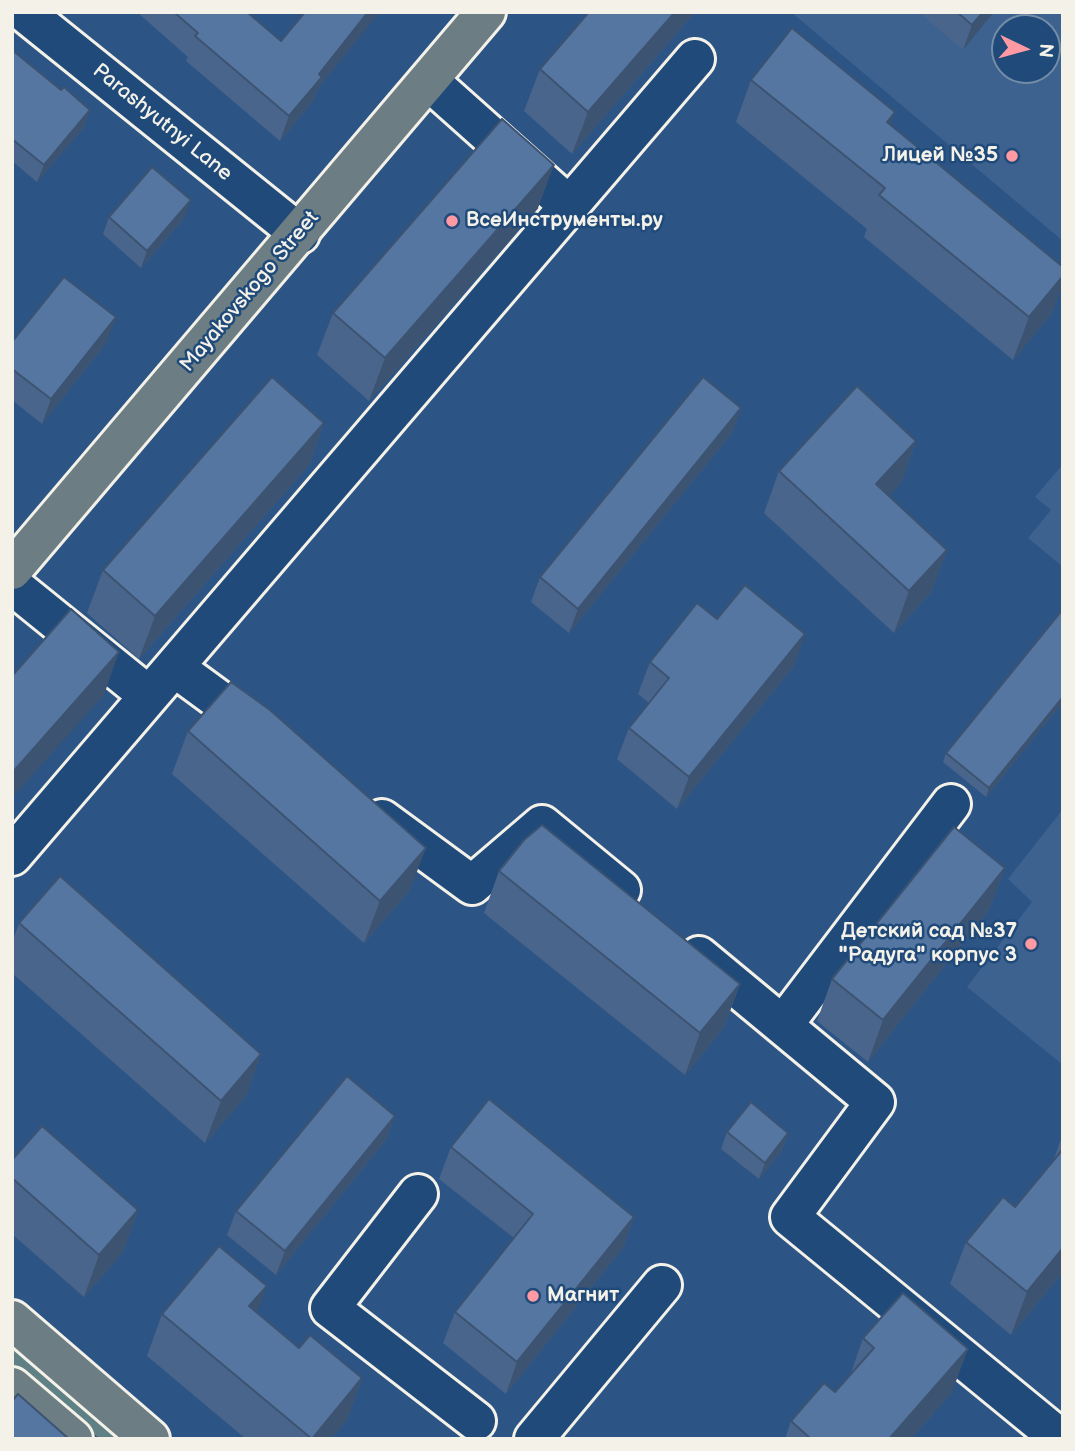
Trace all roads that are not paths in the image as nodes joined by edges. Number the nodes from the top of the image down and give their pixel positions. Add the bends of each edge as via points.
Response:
1 (24, 12) edge
2 (486, 12) edge
3 (695, 59) dead end
4 (429, 81) junction
5 (568, 205) junction
6 (300, 234) junction
7 (12, 570) edge
8 (12, 585) edge
9 (174, 667) junction
10 (149, 696) junction
11 (284, 748) edge
12 (350, 797) edge
13 (951, 804) dead end
14 (12, 856) edge
15 (647, 912) edge
16 (678, 938) edge
17 (783, 1025) junction
18 (418, 1194) dead end
19 (662, 1285) dead end
20 (12, 1320) edge
21 (12, 1387) edge
22 (1052, 1429) edge
23 (478, 1433) edge
24 (73, 1439) edge
25 (150, 1439) edge
26 (534, 1439) edge

1 - 6 street, Parashyutnyi Lane
2 - 4 main road, Mayakovskogo Street
3 - 5 street
4 - 5 street
4 - 6 main road, Mayakovskogo Street
5 - 9 street
6 - 7 main road, Mayakovskogo Street
8 - 10 street
9 - 10 street
9 - 11 street
10 - 14 street
12 - 15 street via 472,886 542,825
13 - 17 street
16 - 17 street
17 - 22 street via 875,1102 790,1217
18 - 23 street via 330,1308
19 - 26 street
20 - 25 main road
21 - 24 main road

